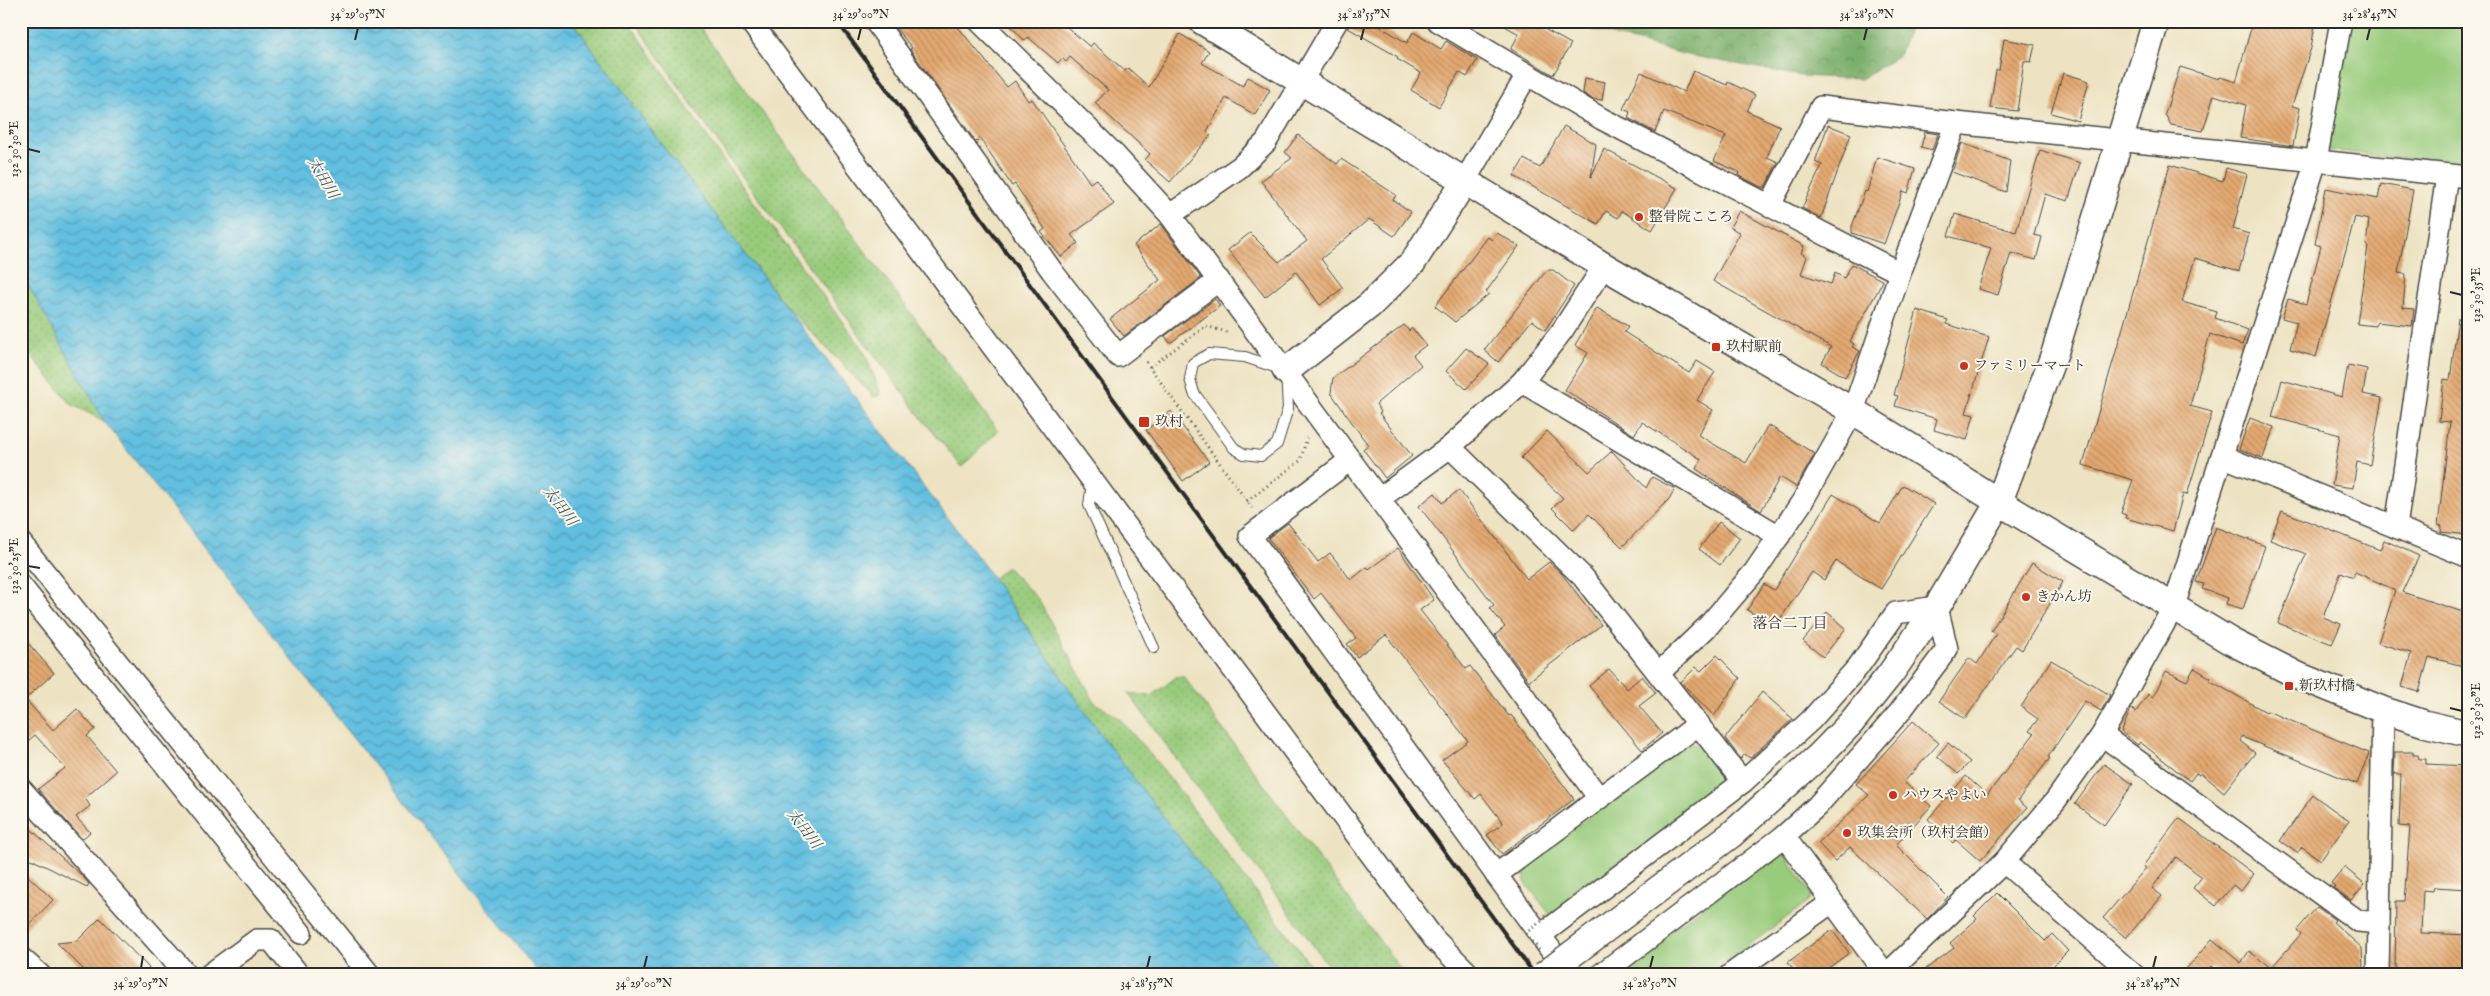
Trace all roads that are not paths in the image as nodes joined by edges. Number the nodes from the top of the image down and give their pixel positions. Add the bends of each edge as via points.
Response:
1 (750, 21) edge
2 (875, 21) edge
3 (979, 21) edge
4 (1202, 21) edge
5 (1337, 21) edge
6 (1438, 21) edge
7 (2156, 21) edge
8 (2341, 21) edge
9 (1528, 75) junction
10 (1301, 82) junction
11 (1956, 122) junction
12 (2120, 139) junction
13 (2316, 160) junction
14 (2447, 175) junction
15 (2469, 177) edge
16 (1464, 182) junction
17 (1770, 205) junction
18 (1170, 215) junction
19 (1604, 266) junction
20 (1900, 273) junction
21 (1219, 280) junction
22 (1286, 371) junction
23 (1522, 382) junction
24 (1853, 411) junction
25 (1450, 447) junction
26 (2222, 456) junction
27 (1350, 460) junction
28 (1093, 479) junction
29 (1378, 499) junction
30 (1999, 502) junction
31 (2396, 527) junction
32 (1779, 536) junction
33 (21, 542) edge
34 (2469, 557) edge
35 (21, 586) edge
36 (2174, 606) junction
37 (1937, 607) junction
38 (1154, 648) dead end
39 (1659, 673) junction
40 (2383, 710) junction
41 (1699, 724) junction
42 (2469, 734) edge
43 (2102, 735) junction
44 (1743, 782) junction
45 (21, 789) edge
46 (1599, 798) junction
47 (1784, 836) junction
48 (2004, 862) junction
49 (1496, 875) junction
50 (1832, 902) junction
51 (2379, 923) junction
52 (301, 933) dead end
53 (1542, 954) edge
54 (21, 958) edge
55 (40, 975) edge
56 (187, 975) edge
57 (209, 975) edge
58 (299, 975) edge
59 (370, 975) edge
60 (1470, 975) edge
61 (1569, 975) edge
62 (1600, 975) edge
63 (1730, 975) edge
64 (1886, 975) edge
65 (2134, 975) edge
66 (2378, 975) edge

1 - 28 street
2 - 21 street via 1052,271 1118,356
3 - 18 street
4 - 10 street
5 - 10 street
6 - 9 street
7 - 12 street
8 - 13 street
9 - 16 street
9 - 17 street via 1602,119
10 - 16 street
10 - 18 street via 1266,142 1240,167
11 - 12 street
11 - 17 street via 1822,107
11 - 20 street
12 - 13 street
12 - 30 street via 2055,352
13 - 14 street
13 - 26 street
14 - 15 street
14 - 31 street
16 - 19 street
16 - 22 street via 1413,262 1370,305
17 - 20 street
18 - 21 street
19 - 23 street via 1562,331
19 - 24 street
20 - 24 street
21 - 22 street
22 - 22 lane via 1288,408 1277,444 1262,456 1244,454 1234,448 1194,393 1190,379 1193,363 1209,354 1245,357
22 - 27 street
23 - 25 street
23 - 32 street
24 - 30 street
24 - 32 street
25 - 29 street
25 - 39 street via 1583,577
26 - 31 street
26 - 36 street
27 - 29 street
27 - 49 street via 1250,536
28 - 38 lane via 1089,505
28 - 60 street via 1434,939
29 - 46 street
30 - 36 street
30 - 37 street
31 - 34 street
32 - 39 street via 1755,571 1709,625
33 - 59 street
35 - 52 street
36 - 40 street via 2230,641 2299,676
36 - 43 street
37 - 44 street via 1896,613 1858,667 1811,720
37 - 47 street via 1948,649 1899,713 1816,806
37 - 53 street, bridge via 1851,723 1732,834
39 - 41 street
40 - 42 street
40 - 51 street
41 - 44 street
41 - 46 street
43 - 48 street via 2056,800
43 - 51 street via 2358,921
44 - 53 street
45 - 56 street
46 - 49 street
47 - 50 street
47 - 62 street
48 - 64 street
48 - 65 street
49 - 53 street
50 - 63 street
50 - 64 street
51 - 66 street
53 - 61 street
54 - 55 street
57 - 58 street via 257,940 271,940

